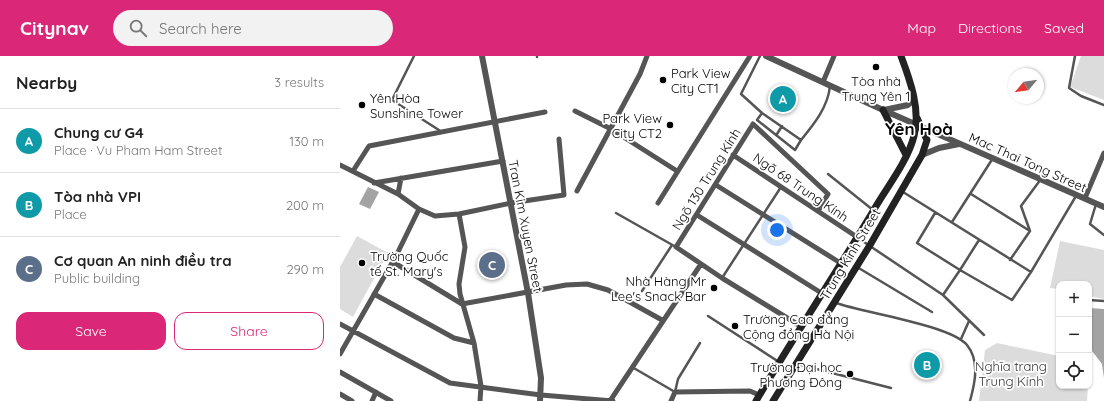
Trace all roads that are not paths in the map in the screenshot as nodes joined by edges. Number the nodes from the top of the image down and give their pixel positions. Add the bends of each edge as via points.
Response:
1 (414, 56) edge
2 (482, 56) edge
3 (647, 56) edge
4 (750, 56) edge
5 (760, 56) edge
6 (766, 56) edge
7 (834, 56) edge
8 (901, 56) edge
9 (1075, 56) edge
10 (823, 82) junction
11 (830, 86) junction
12 (914, 100) junction
13 (1104, 105) edge
14 (883, 110) junction
15 (545, 112) dead end
16 (575, 112) dead end
17 (762, 113) junction
18 (757, 120) junction
19 (496, 122) junction
20 (753, 124) junction
21 (782, 126) junction
22 (919, 126) junction
23 (611, 129) junction
24 (443, 132) junction
25 (777, 134) junction
26 (559, 139) dead end
27 (801, 140) junction
28 (958, 144) junction
29 (1104, 153) edge
30 (733, 155) junction
31 (906, 155) junction
32 (922, 155) junction
33 (993, 158) junction
34 (503, 161) junction
35 (340, 165) edge
36 (677, 170) junction
37 (353, 171) junction
38 (828, 174) dead end
39 (401, 178) junction
40 (1041, 179) junction
41 (373, 183) junction
42 (716, 185) junction
43 (781, 186) junction
44 (577, 191) dead end
45 (902, 191) junction
46 (398, 194) junction
47 (971, 194) junction
48 (1077, 195) junction
49 (1085, 198) junction
50 (658, 202) dead end
51 (511, 203) junction
52 (1096, 204) junction
53 (1104, 207) edge
54 (419, 209) junction
55 (818, 211) junction
56 (873, 211) junction
57 (616, 213) dead end
58 (935, 213) junction
59 (459, 214) junction
60 (763, 214) junction
61 (697, 215) junction
62 (952, 222) junction
63 (1030, 231) junction
64 (1104, 235) edge
65 (857, 238) junction
66 (979, 240) junction
67 (744, 244) junction
68 (870, 245) junction
69 (674, 246) junction
70 (1010, 260) junction
71 (393, 262) junction
72 (701, 264) junction
73 (842, 264) junction
74 (856, 267) junction
75 (960, 270) junction
76 (1031, 272) junction
77 (722, 278) junction
78 (642, 291) dead end
79 (528, 293) junction
80 (374, 294) junction
81 (822, 294) junction
82 (944, 295) junction
83 (1092, 300) edge
84 (1104, 301) edge
85 (835, 302) junction
86 (462, 304) junction
87 (932, 312) dead end
88 (708, 316) dead end
89 (662, 320) junction
90 (969, 321) junction
91 (340, 324) edge
92 (802, 327) junction
93 (354, 331) junction
94 (984, 335) dead end
95 (961, 339) junction
96 (474, 343) junction
97 (700, 343) dead end
98 (340, 354) edge
99 (779, 363) junction
100 (796, 364) junction
101 (632, 367) junction
102 (340, 372) edge
103 (481, 386) junction
104 (891, 388) dead end
105 (376, 392) junction
106 (676, 392) junction
107 (340, 394) edge
108 (540, 398) edge
109 (757, 398) edge
110 (352, 401) edge
111 (372, 401) edge
112 (391, 401) edge
113 (480, 401) edge
114 (611, 401) edge
115 (671, 401) edge
116 (773, 401) edge
117 (970, 401) edge

1 - 24 lane via 392,100
2 - 19 street, Tran Kim Xuyen Street
3 - 23 street
4 - 36 street
5 - 17 lane via 740,94
6 - 10 street, Mac Thai Tong Street
7 - 10 street
8 - 12 main road, Trung Kinh Street
9 - 13 lane via 1069,88
10 - 11 street, Mac Thai Tong Street
11 - 14 street, Mac Thai Tong Street
11 - 27 lane via 830,95 820,115
12 - 14 street via 908,105
12 - 22 main road, Trung Kinh Street
14 - 22 street, Mac Thai Tong Street
14 - 31 main road
15 - 19 street
16 - 23 street
17 - 18 lane
17 - 21 lane
18 - 20 lane
18 - 25 lane
19 - 24 street
19 - 34 street, Tran Kim Xuyen Street
20 - 30 street, Ngõ 130 Trung Kính
20 - 55 street, Ngõ 130 Trung Kính via 828,194
21 - 25 lane
21 - 27 lane
22 - 28 street, Mac Thai Tong Street
22 - 31 main road, Trung Kinh Street
22 - 32 main road, Trung Kinh Street via 927,140
23 - 36 street
23 - 44 street
24 - 37 street via 369,146
25 - 27 lane via 795,150
26 - 51 street via 564,195
28 - 32 street
28 - 33 street, Mac Thai Tong Street
29 - 49 street
30 - 42 street, Ngõ 130 Trung Kính
30 - 43 street, Ngõ 68 Trung Kính
31 - 56 main road, Trung Kinh Street
32 - 45 main road, Trung Kinh Street
33 - 40 street, Mac Thai Tong Street
33 - 47 lane
34 - 39 street
34 - 51 street, Tran Kim Xuyen Street
35 - 37 street
36 - 50 street
37 - 41 street
38 - 56 lane
39 - 41 street
39 - 46 street
40 - 48 street, Mac Thai Tong Street
40 - 63 lane via 1021,206
41 - 46 street
42 - 60 street
42 - 61 street, Ngõ 130 Trung Kính
43 - 55 street, Ngõ 68 Trung Kính
43 - 60 lane
45 - 58 lane
45 - 68 main road, Trung Kinh Street
46 - 54 street
47 - 62 lane
47 - 63 lane
48 - 49 street, Mac Thai Tong Street
48 - 76 lane
49 - 52 street, Mac Thai Tong Street
51 - 59 street
51 - 79 street, Tran Kim Xuyen Street
52 - 53 street, Mac Thai Tong Street
52 - 64 lane via 1090,224
54 - 59 street via 435,216
54 - 71 street
55 - 65 street, Ngõ 68 Trung Kính
56 - 65 main road, Trung Kinh Street
57 - 69 lane
58 - 62 lane
58 - 75 lane via 917,243
59 - 86 street via 465,247 459,284
60 - 67 lane
60 - 73 street
61 - 67 street
61 - 69 street, Ngõ 130 Trung Kính
62 - 66 lane
63 - 70 lane
65 - 68 lane
65 - 73 main road, Trung Kinh Street
66 - 70 lane
66 - 75 lane
67 - 77 lane
67 - 81 street
68 - 74 main road, Trung Kinh Street
68 - 82 lane
69 - 72 street
69 - 78 lane
70 - 76 lane
71 - 80 street
71 - 86 street
72 - 77 street
72 - 89 street
73 - 81 main road, Trung Kinh Street
74 - 85 main road, Trung Kinh Street
74 - 87 lane
75 - 76 lane via 1012,300
75 - 82 lane
77 - 92 street
79 - 86 street
79 - 89 street via 587,284 608,290
79 - 108 street, Tran Kim Xuyen Street via 541,378
80 - 93 street
80 - 96 street via 454,338
81 - 92 main road, Trung Kinh Street
82 - 90 lane
83 - 84 lane
85 - 95 lane via 931,327
85 - 100 main road, Trung Kinh Street
86 - 96 street
88 - 99 lane
89 - 101 street
90 - 94 lane
90 - 95 lane
91 - 93 street
92 - 99 main road, Trung Kinh Street
93 - 98 street
93 - 103 street via 450,383
95 - 117 lane via 968,346 976,366
96 - 103 street
97 - 106 lane via 678,379
99 - 109 main road, Trung Kinh Street
100 - 104 lane
100 - 116 main road, Trung Kinh Street
101 - 106 lane
101 - 114 street
102 - 105 street
103 - 108 street
103 - 113 street
105 - 111 street
105 - 112 street
106 - 109 street via 750,391
106 - 115 street
107 - 110 street
108 - 114 street

